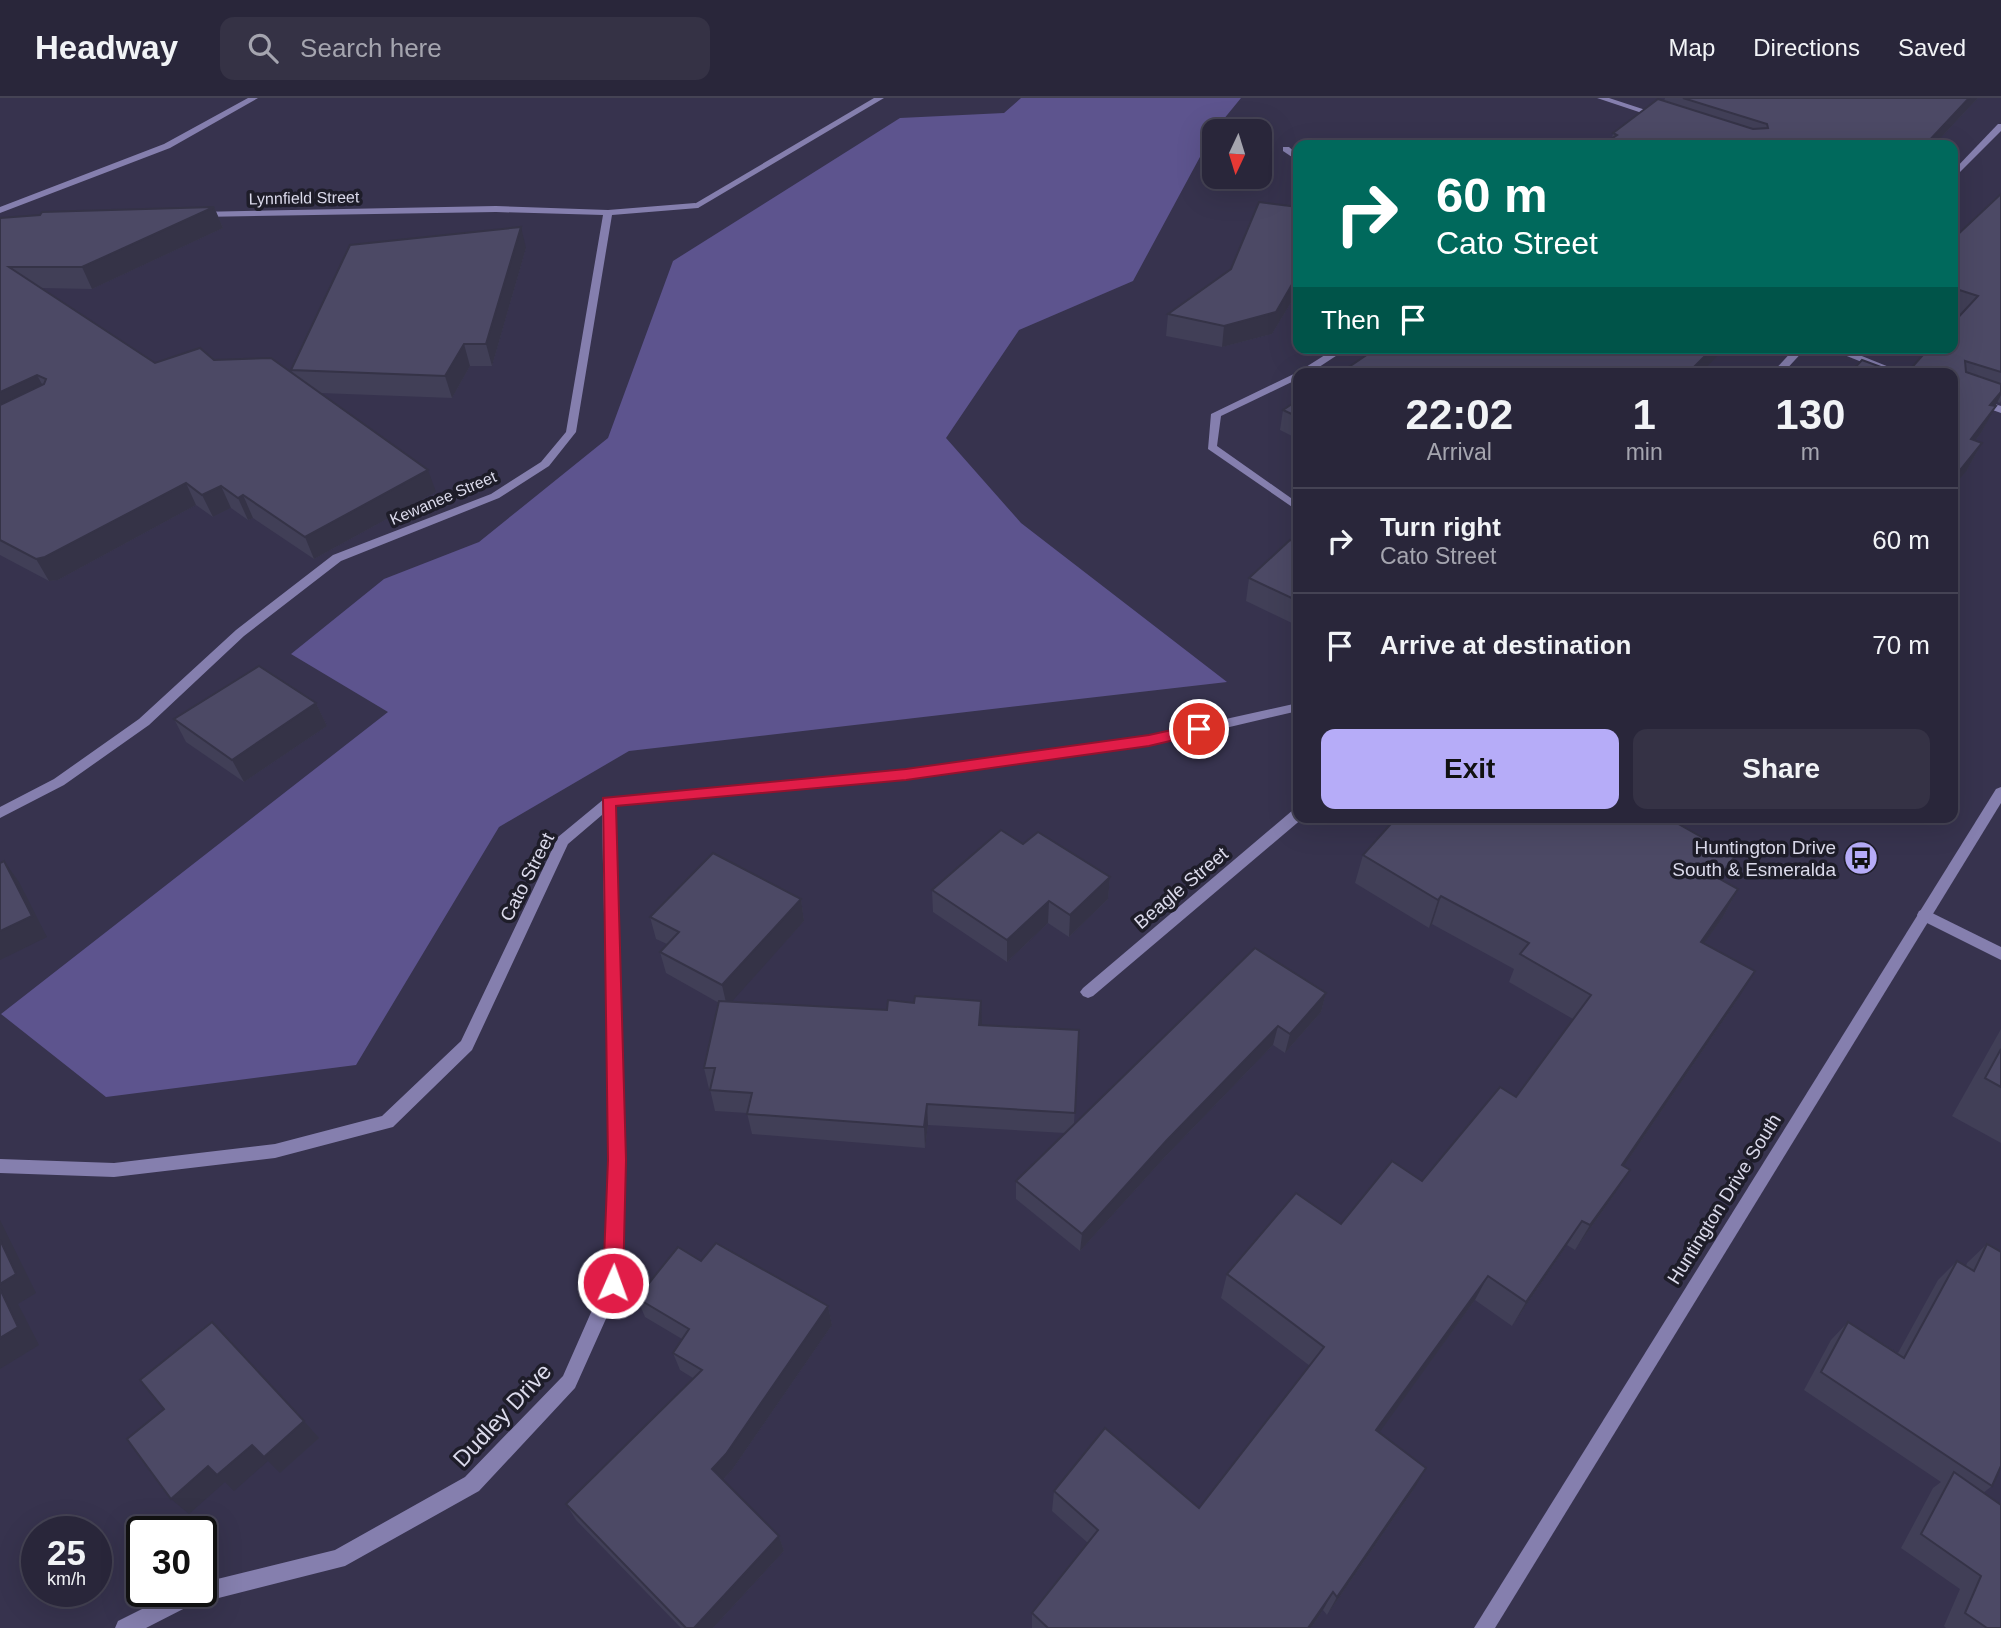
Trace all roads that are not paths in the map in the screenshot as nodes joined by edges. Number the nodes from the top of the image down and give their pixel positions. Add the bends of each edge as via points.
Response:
1 (254, 98) edge
2 (880, 98) edge
3 (1601, 98) edge
4 (1665, 118) edge
5 (2001, 125) edge
6 (1286, 149) dead end
7 (1293, 155) edge
8 (1958, 171) edge
9 (0, 210) edge
10 (608, 213) junction
11 (193, 214) edge
12 (14, 218) edge
13 (0, 219) edge
14 (1333, 354) edge
15 (1795, 354) edge
16 (1848, 354) edge
17 (1310, 368) edge
18 (1782, 368) edge
19 (1886, 368) edge
20 (1293, 377) edge
21 (1958, 395) edge
22 (2001, 410) edge
23 (1293, 504) edge
24 (1293, 708) edge
25 (2001, 792) edge
26 (609, 802) junction
27 (0, 813) edge
28 (1293, 818) edge
29 (1924, 915) junction
30 (2001, 954) edge
31 (1088, 992) dead end
32 (0, 1166) edge
33 (125, 1628) edge
34 (1484, 1628) edge

1 - 9 street via 167,146
2 - 10 street via 695,206
3 - 4 street
5 - 8 street
6 - 7 street
10 - 11 street, Lynnfield Street via 482,209
10 - 27 street, Kewanee Street via 571,432 545,464 495,496 337,558 240,633 144,722 59,782
12 - 13 street
14 - 17 street
15 - 18 street
16 - 19 street
20 - 23 street via 1216,414 1212,447
21 - 22 street
24 - 26 street via 1149,741 919,773
25 - 29 street, Huntington Drive South
26 - 32 street, Cato Street via 563,841 467,1045 387,1122 275,1151 114,1170
26 - 33 street, Dudley Drive via 617,1160 613,1283 569,1382 472,1485 338,1559 188,1595
28 - 31 street, Beagle Street
29 - 30 street
29 - 34 street, Huntington Drive South

